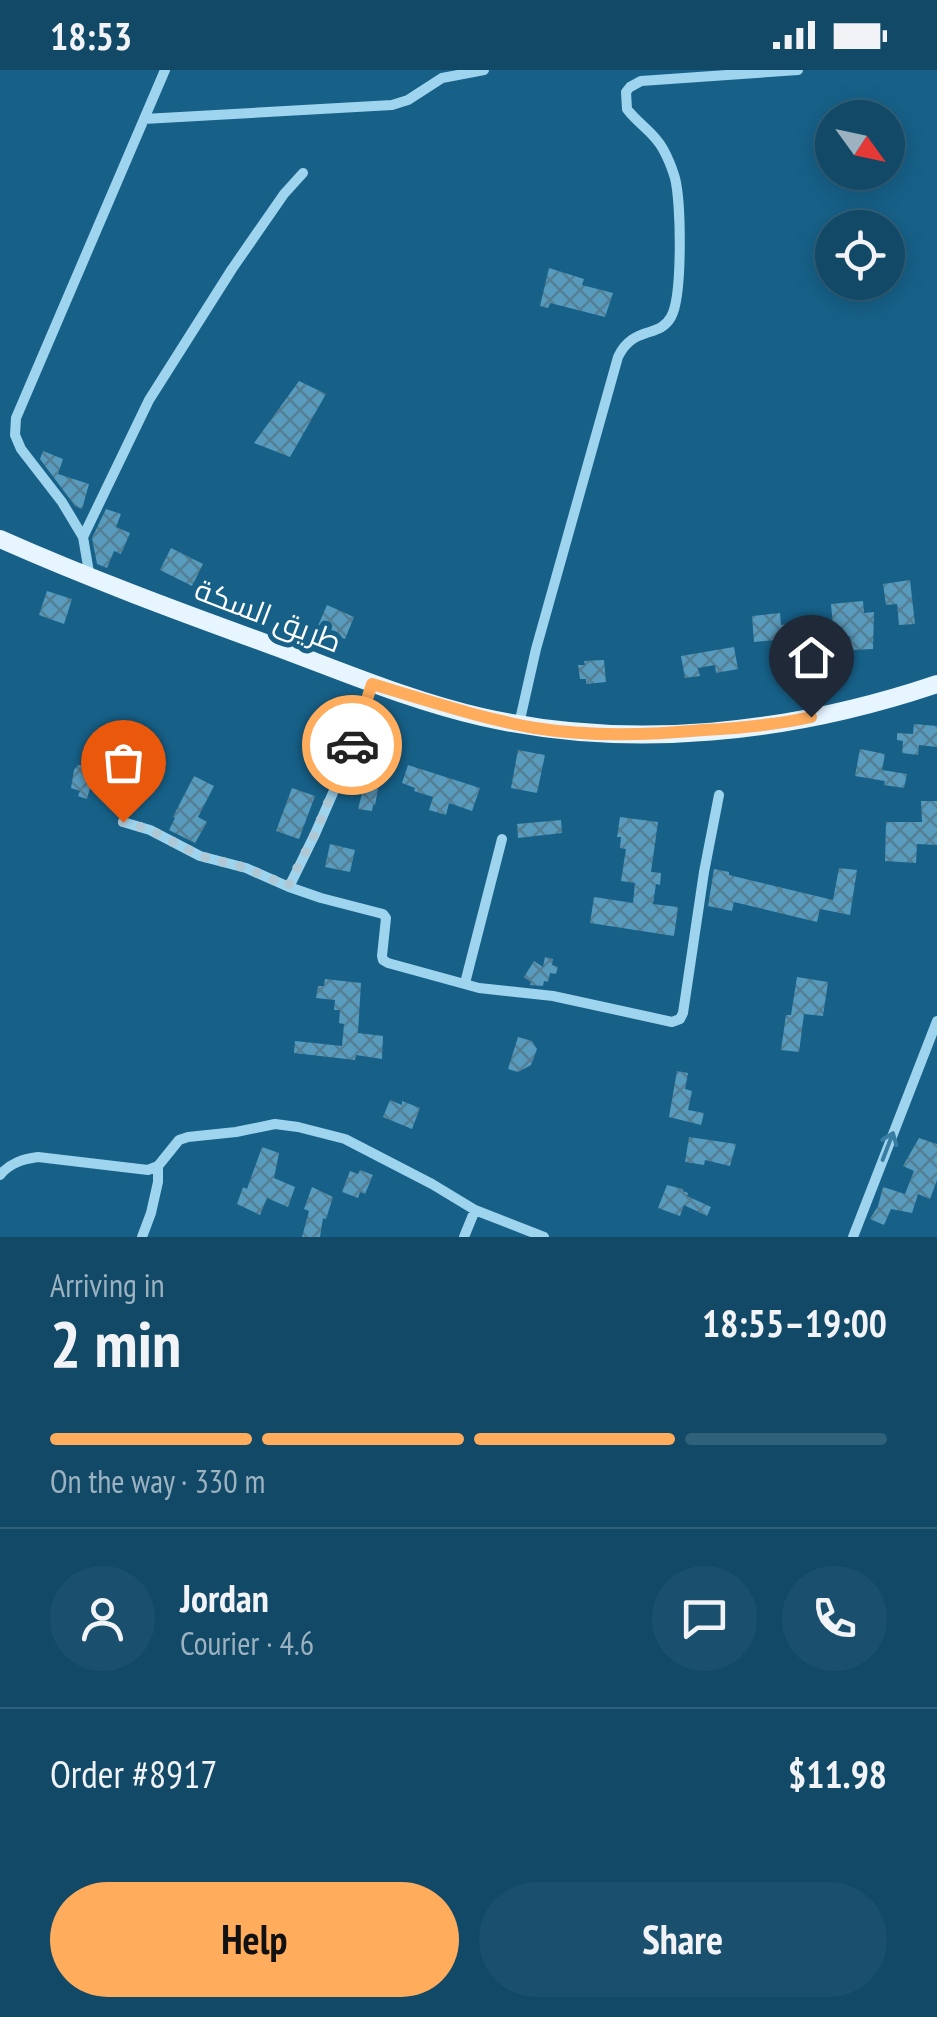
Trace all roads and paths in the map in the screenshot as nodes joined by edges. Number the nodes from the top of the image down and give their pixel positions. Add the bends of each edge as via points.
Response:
1 (165, 70) edge
2 (436, 70) edge
3 (484, 70) edge
4 (798, 70) edge
5 (422, 90) junction
6 (144, 119) junction
7 (303, 173) dead end
8 (83, 536) junction
9 (0, 539) edge
10 (90, 579) junction
11 (372, 684) junction
12 (937, 684) edge
13 (520, 724) junction
14 (719, 795) dead end
15 (123, 822) dead end
16 (502, 839) dead end
17 (288, 886) junction
18 (465, 983) junction
19 (937, 1020) edge
20 (158, 1166) junction
21 (0, 1175) edge
22 (475, 1210) junction
23 (142, 1237) edge
24 (464, 1237) edge
25 (544, 1237) edge
26 (853, 1237) edge

1 - 6 street
2 - 5 street
3 - 5 street via 442,78
4 - 13 street via 641,81 626,92 627,109 656,136 675,178 676,304 668,322 632,338 618,358
5 - 6 street via 392,105
6 - 8 street via 16,418 22,449
7 - 8 street via 149,400
8 - 10 street
9 - 10 main road, طريق السكة
10 - 11 main road, طريق السكة
11 - 13 main road, طريق السكة
11 - 17 street via 346,762
12 - 13 main road, طريق السكة via 775,725 598,735
14 - 18 street via 680,1019 661,1021
15 - 17 street
16 - 18 street
17 - 18 street via 383,914 383,960
26 -> 19 street
20 - 21 street via 38,1157 23,1158
20 - 22 street via 188,1137 298,1126 345,1139
20 - 23 street
22 - 24 street
22 - 25 street

